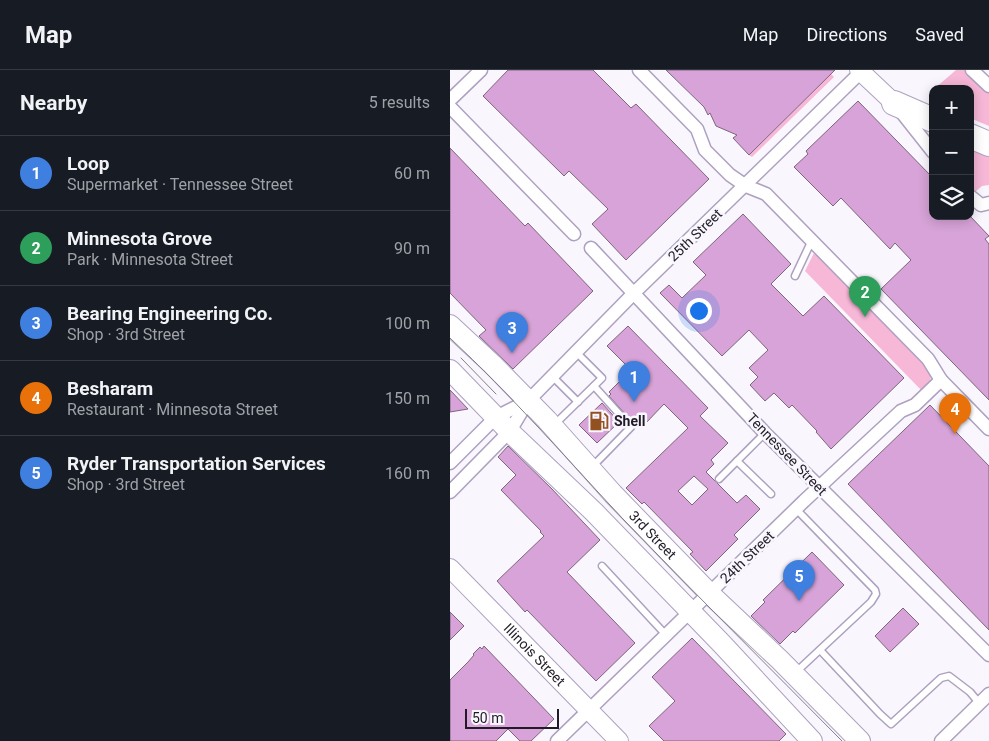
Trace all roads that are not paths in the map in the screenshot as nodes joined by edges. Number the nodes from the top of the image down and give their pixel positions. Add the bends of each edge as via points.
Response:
1 (481, 70) edge
2 (639, 70) edge
3 (972, 70) edge
4 (861, 71) edge
5 (989, 86) edge
6 (450, 100) edge
7 (894, 103) junction
8 (450, 107) edge
9 (929, 118) edge
10 (974, 138) edge
11 (989, 144) edge
12 (929, 147) edge
13 (746, 186) junction
14 (574, 234) dead end
15 (812, 240) junction
16 (591, 248) dead end
17 (795, 276) dead end
18 (634, 293) junction
19 (450, 325) edge
20 (576, 352) junction
21 (450, 370) edge
22 (552, 376) junction
23 (941, 380) junction
24 (594, 386) junction
25 (528, 401) junction
26 (578, 402) junction
27 (496, 417) junction
28 (553, 427) junction
29 (989, 429) edge
30 (510, 432) junction
31 (765, 433) junction
32 (737, 462) junction
33 (450, 463) edge
34 (590, 468) junction
35 (719, 479) dead end
36 (819, 488) junction
37 (450, 492) edge
38 (771, 494) dead end
39 (796, 509) junction
40 (602, 566) dead end
41 (450, 568) edge
42 (710, 594) junction
43 (691, 612) junction
44 (666, 635) junction
45 (820, 650) junction
46 (989, 655) edge
47 (794, 674) junction
48 (984, 699) edge
49 (589, 710) junction
50 (558, 741) edge
51 (619, 741) edge
52 (812, 741) edge
53 (860, 741) edge
54 (941, 741) edge

1 - 6 street
2 - 13 street via 697,129 705,150
3 - 5 street
4 - 7 street
4 - 13 street, 25th Street
7 - 9 highway
7 - 12 street
8 - 14 street
10 - 11 highway
13 - 15 street via 766,194
13 - 18 street, 25th Street
15 - 17 lane
15 - 23 street via 928,358
16 - 18 street, Tennessee Street
18 - 20 street, 25th Street
18 - 31 street, Tennessee Street
19 - 25 main road, 3rd Street
20 - 22 street, 25th Street
20 - 24 lane via 602,378
21 - 27 main road, 3rd Street
22 - 25 street, 25th Street
22 - 26 lane
23 - 29 street
23 - 36 street, 24th Street via 915,405 901,411
24 - 26 lane
24 - 34 lane via 631,427
25 - 27 street, 25th Street
25 - 28 main road, 3rd Street
25 - 30 street, 25th Street
26 - 28 lane
27 - 30 main road, 3rd Street
27 - 33 street, 25th Street
28 - 34 main road, 3rd Street
30 - 37 street, 25th Street
30 - 43 main road, 3rd Street via 573,490
31 - 32 lane
31 - 36 street, Tennessee Street
32 - 35 lane
32 - 38 lane
34 - 42 main road, 3rd Street
36 - 39 street, 24th Street
36 - 46 street, Tennessee Street
39 - 42 street, 24th Street
39 - 45 lane via 876,594
40 - 44 lane
41 - 49 street, Illinois Street
42 - 43 street, 24th Street
42 - 47 main road, 3rd Street
43 - 44 street, 24th Street
43 - 52 main road, 3rd Street
44 - 49 street, 24th Street
45 - 47 lane
45 - 48 lane via 891,724 940,678 949,676
47 - 53 main road, 3rd Street
48 - 54 street
49 - 50 street, 24th Street
49 - 51 street, Illinois Street

